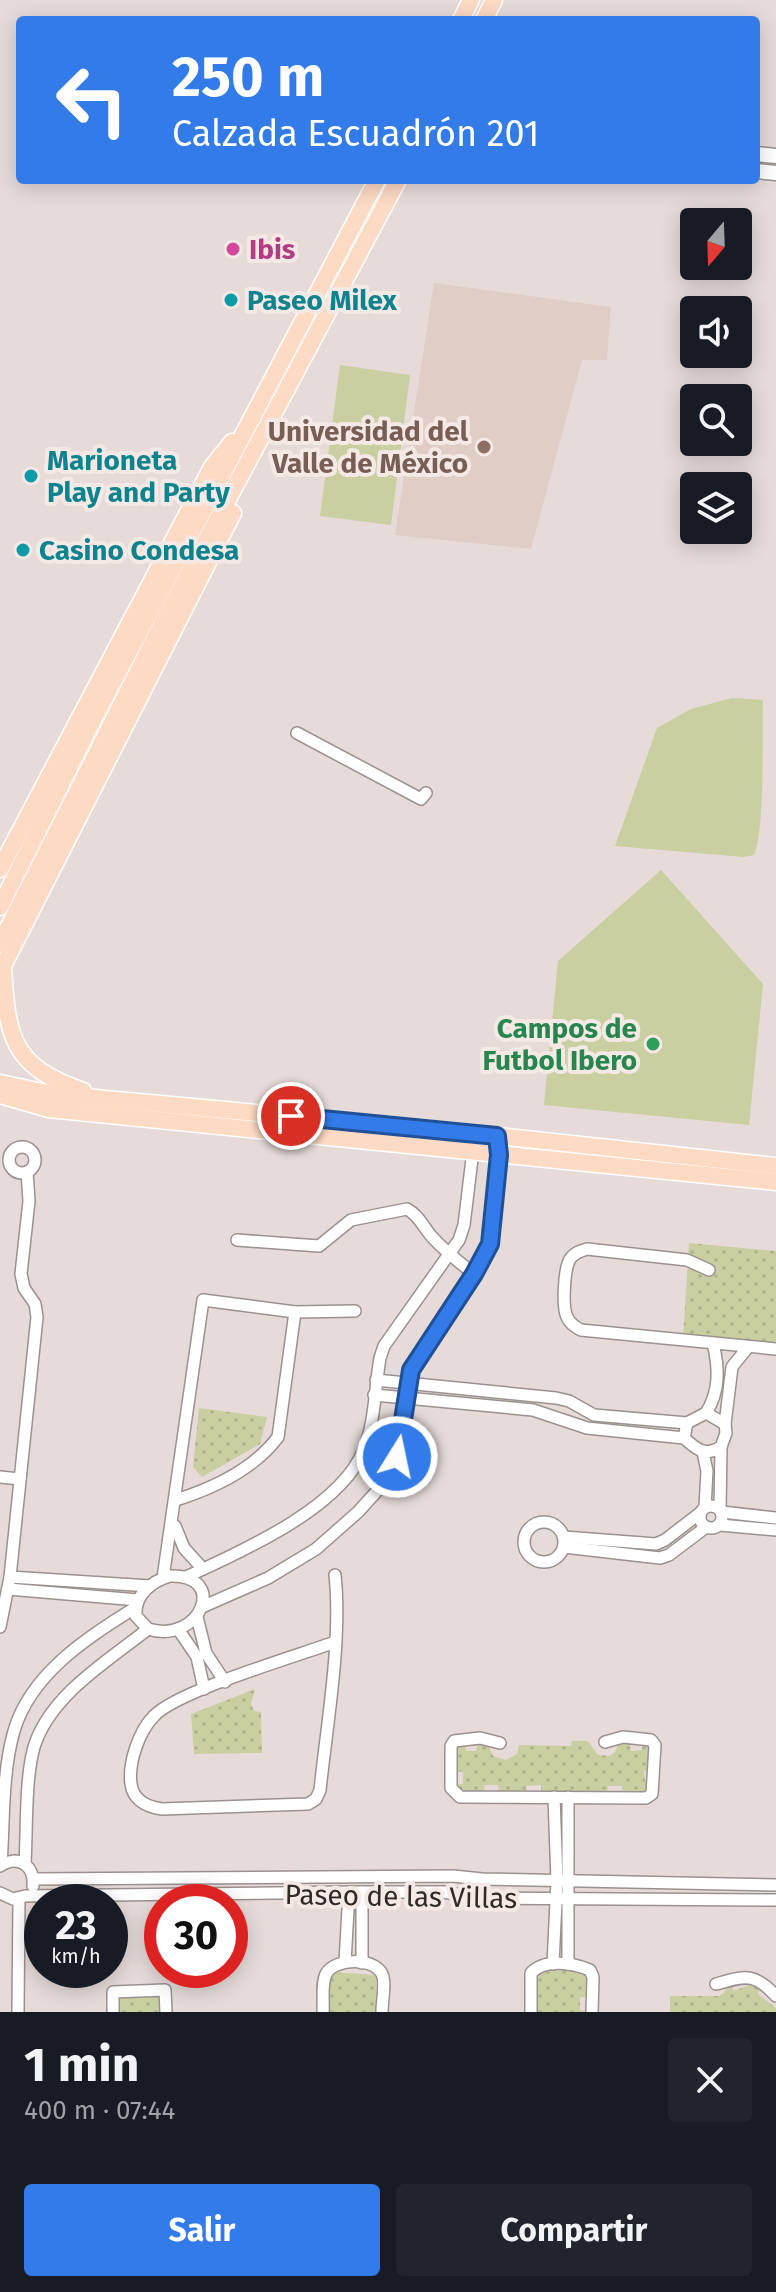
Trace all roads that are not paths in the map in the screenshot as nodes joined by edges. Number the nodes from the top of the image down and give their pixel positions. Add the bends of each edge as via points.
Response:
1 (375, 184) edge
2 (396, 184) edge
3 (245, 430) junction
4 (253, 455) junction
5 (98, 730) junction
6 (297, 733) dead end
7 (426, 793) dead end
8 (0, 869) edge
9 (0, 907) edge
10 (0, 944) edge
11 (2, 969) edge
12 (0, 1083) edge
13 (0, 1095) edge
14 (104, 1098) junction
15 (0, 1109) edge
16 (49, 1109) junction
17 (475, 1134) junction
18 (497, 1136) junction
19 (473, 1152) junction
20 (499, 1155) junction
21 (776, 1166) edge
22 (27, 1172) dead end
23 (776, 1182) edge
24 (237, 1240) dead end
25 (449, 1255) junction
26 (709, 1270) dead end
27 (474, 1274) junction
28 (355, 1311) dead end
29 (295, 1312) junction
30 (713, 1343) junction
31 (748, 1347) junction
32 (776, 1349) edge
33 (376, 1380) junction
34 (407, 1383) junction
35 (374, 1395) junction
36 (405, 1397) junction
37 (706, 1413) junction
38 (687, 1423) junction
39 (725, 1424) junction
40 (684, 1438) junction
41 (721, 1447) junction
42 (703, 1452) junction
43 (0, 1477) edge
44 (20, 1479) junction
45 (176, 1500) junction
46 (703, 1510) junction
47 (721, 1511) junction
48 (776, 1518) edge
49 (173, 1521) junction
50 (720, 1525) junction
51 (706, 1527) junction
52 (776, 1530) edge
53 (203, 1569) junction
54 (335, 1575) dead end
55 (186, 1577) junction
56 (163, 1578) junction
57 (62, 1581) junction
58 (9, 1583) junction
59 (150, 1586) junction
60 (61, 1594) junction
61 (137, 1604) junction
62 (200, 1612) junction
63 (0, 1627) edge
64 (148, 1629) junction
65 (178, 1629) junction
66 (335, 1642) junction
67 (202, 1655) junction
68 (225, 1682) junction
69 (204, 1689) junction
70 (605, 1742) dead end
71 (500, 1743) dead end
72 (554, 1797) junction
73 (568, 1797) junction
74 (25, 1863) junction
75 (0, 1866) edge
76 (34, 1879) junction
77 (563, 1881) junction
78 (776, 1885) edge
79 (355, 1892) junction
80 (0, 1893) edge
81 (22, 1897) junction
82 (563, 1899) junction
83 (776, 1900) edge
84 (347, 1935) junction
85 (361, 1935) junction
86 (568, 1936) junction
87 (554, 1937) junction
88 (345, 1962) junction
89 (362, 1963) junction
90 (553, 1964) junction
91 (568, 1964) junction
92 (716, 1984) dead end
93 (776, 1996) edge
94 (18, 2012) edge
95 (113, 2012) edge
96 (166, 2012) edge
97 (323, 2012) edge
98 (382, 2012) edge
99 (531, 2012) edge
100 (592, 2012) edge

1 - 3 main road
2 - 4 main road
3 - 5 main road
3 - 8 main road via 212,467
4 - 5 main road
4 - 11 main road via 233,514
5 - 9 main road
5 - 10 main road
6 - 7 street via 421,799
11 - 14 main road via 11,1029 28,1061 51,1078
12 - 14 main road via 40,1093
13 - 16 main road
14 - 17 main road
15 - 16 main road
16 - 19 main road
17 - 18 main road
17 - 19 street
18 - 20 street
18 - 21 main road
19 - 20 main road
19 - 25 street via 464,1225
20 - 23 main road
20 - 27 street via 493,1230
22 - 44 street via 21,1274 37,1317
24 - 25 street via 319,1246 351,1220 407,1209
25 - 27 street
25 - 33 street via 384,1346
26 - 30 street via 687,1260 587,1249 572,1256 567,1267 564,1306 569,1321 581,1330
27 - 34 street via 420,1354
28 - 29 street
29 - 45 street via 278,1437 238,1472
29 - 45 street via 203,1300
30 - 31 street
30 - 37 street via 718,1376
31 - 32 street
31 - 39 street via 732,1367
33 - 34 street
33 - 35 street
34 - 36 street
34 - 38 street via 556,1398 594,1415
35 - 36 street
35 - 53 street via 364,1450 344,1480 266,1539
36 - 40 street via 533,1410 587,1428
36 - 62 street via 397,1457 378,1493 316,1549
37 - 38 street
37 - 39 street
38 - 40 street
39 - 41 street
40 - 42 street
41 - 42 street
41 - 47 street
42 - 46 street
43 - 44 street
44 - 58 street
45 - 49 street
46 - 47 street via 711,1505
46 - 51 street via 700,1521
46 - 51 street via 656,1544 564,1542 660,1558
47 - 48 street
47 - 50 street
49 - 53 street via 184,1548
49 - 56 street
50 - 51 street
50 - 52 street
53 - 55 street
54 - 66 street
55 - 56 street
55 - 62 street via 202,1592
56 - 59 street
57 - 58 street
57 - 59 street
57 - 60 street
58 - 60 street
58 - 63 street
59 - 61 street
60 - 61 street
61 - 64 street via 139,1621
61 - 75 street via 62,1661 25,1703 10,1748
62 - 65 street
62 - 67 street
64 - 65 street
64 - 74 street via 70,1693 39,1734 31,1760
65 - 67 street
66 - 68 street
66 - 69 street via 320,1790 308,1804 162,1809 136,1796 131,1776 146,1726 164,1707
67 - 68 street
67 - 69 street
68 - 69 street
70 - 73 street via 632,1736 651,1740 652,1794
71 - 72 street via 480,1738 454,1741 454,1794
72 - 73 street
72 - 77 street
73 - 77 street
74 - 75 street via 12,1860
74 - 76 street
76 - 77 street, Paseo de las Villas via 453,1876
76 - 81 street
77 - 78 street, Paseo de las Villas
77 - 82 street
79 - 81 street, Paseo de las Villas
79 - 82 street, Paseo de las Villas
79 - 84 street
79 - 85 street
80 - 81 street, Paseo de las Villas
81 - 94 street
82 - 83 street, Paseo de las Villas
82 - 86 street
82 - 87 street
84 - 85 street
84 - 88 street
85 - 89 street
86 - 87 street
86 - 91 street
87 - 90 street
88 - 89 street
88 - 97 street via 324,1977
89 - 98 street via 381,1971
90 - 91 street
90 - 99 street via 531,1973
91 - 100 street via 590,1970
92 - 93 street via 751,1977
95 - 96 street via 113,1992 165,1990

